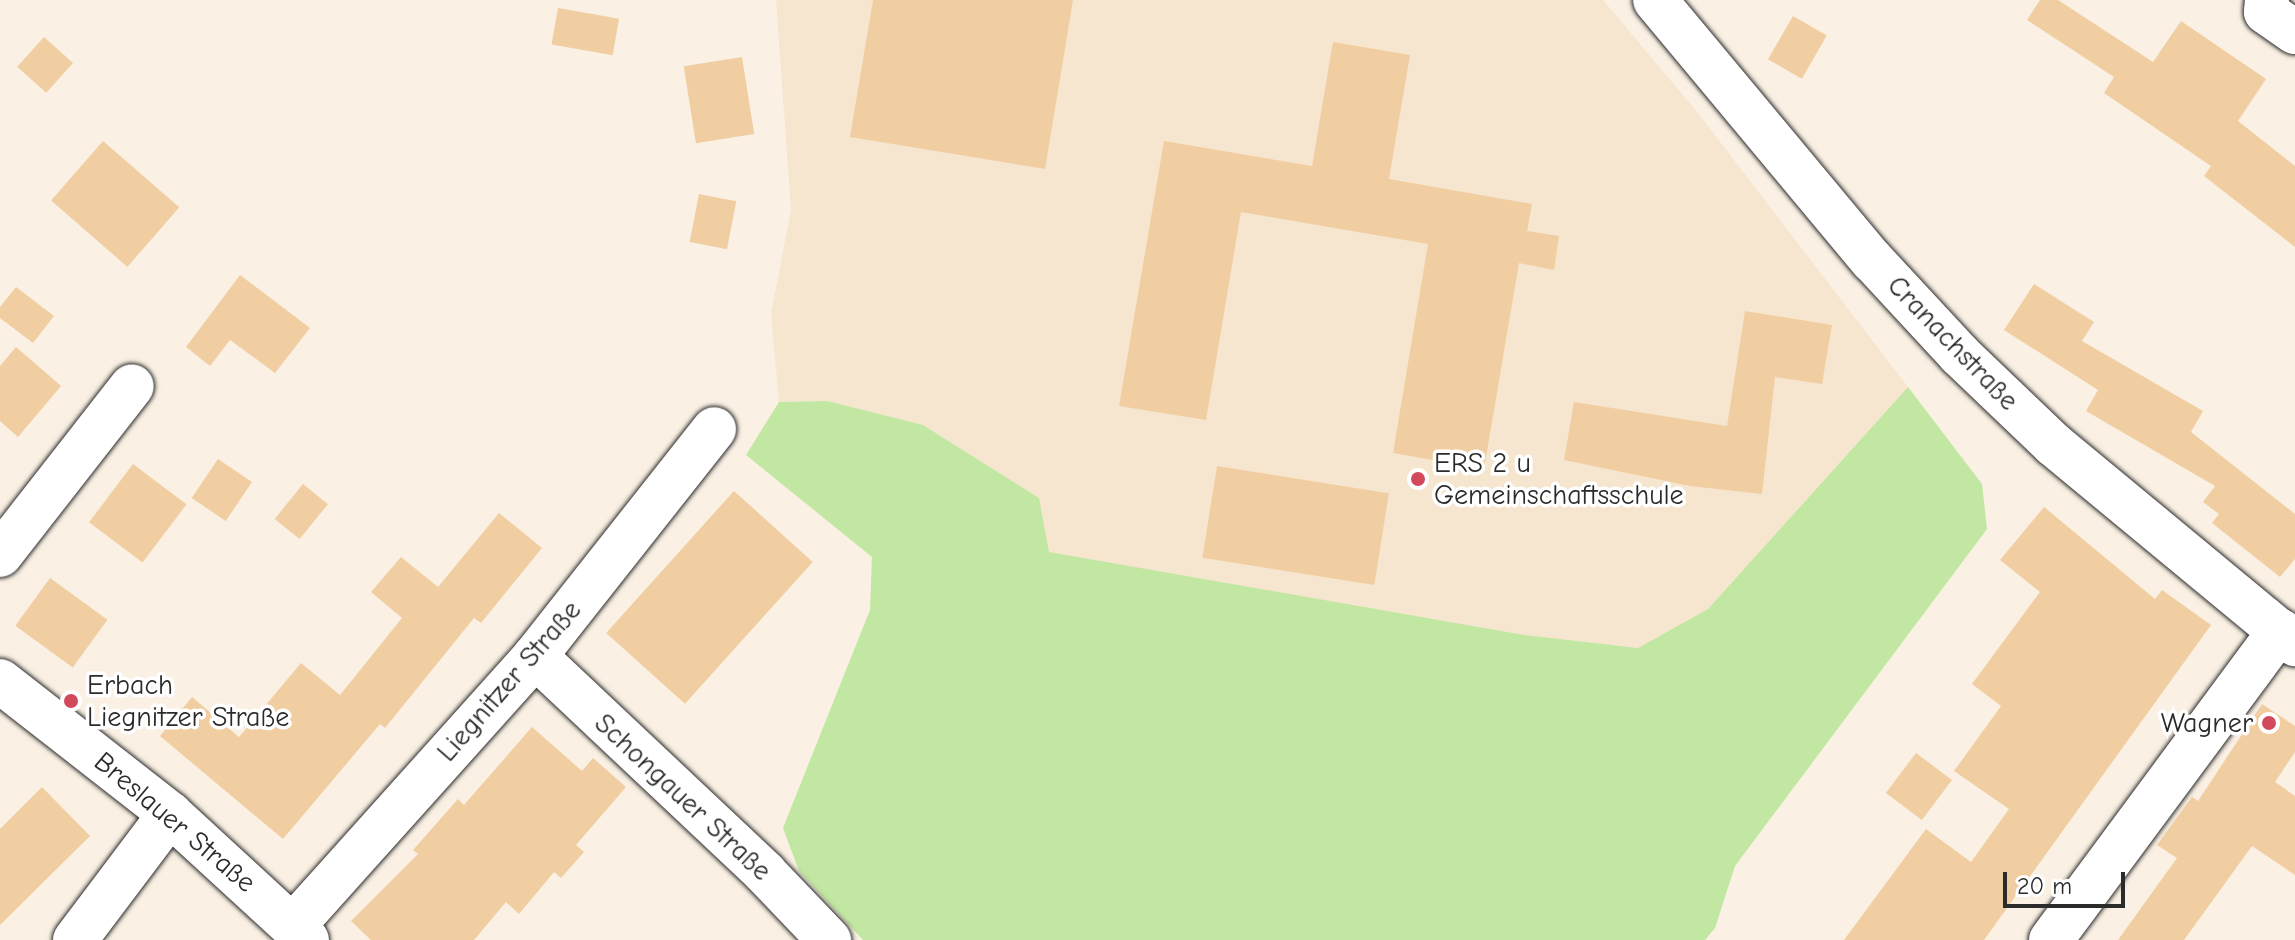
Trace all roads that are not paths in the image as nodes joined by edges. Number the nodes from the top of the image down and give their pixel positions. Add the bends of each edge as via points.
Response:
1 (1655, 0) edge
2 (2267, 0) edge
3 (2295, 32) edge
4 (132, 386) dead end
5 (714, 429) dead end
6 (0, 555) edge
7 (2287, 637) edge
8 (535, 656) junction
9 (0, 681) edge
10 (170, 814) junction
11 (301, 932) edge
12 (75, 940) edge
13 (829, 940) edge
14 (2051, 940) edge

1 - 7 street, Cranachstraße via 1872,260 1960,355 2053,444
2 - 3 street via 2266,12
4 - 6 street
5 - 8 street, Liegnitzer Straße
7 - 14 street
8 - 11 street, Liegnitzer Straße
8 - 13 street, Schongauer Straße
9 - 10 street, Breslauer Straße
10 - 11 street, Breslauer Straße
10 - 12 street

